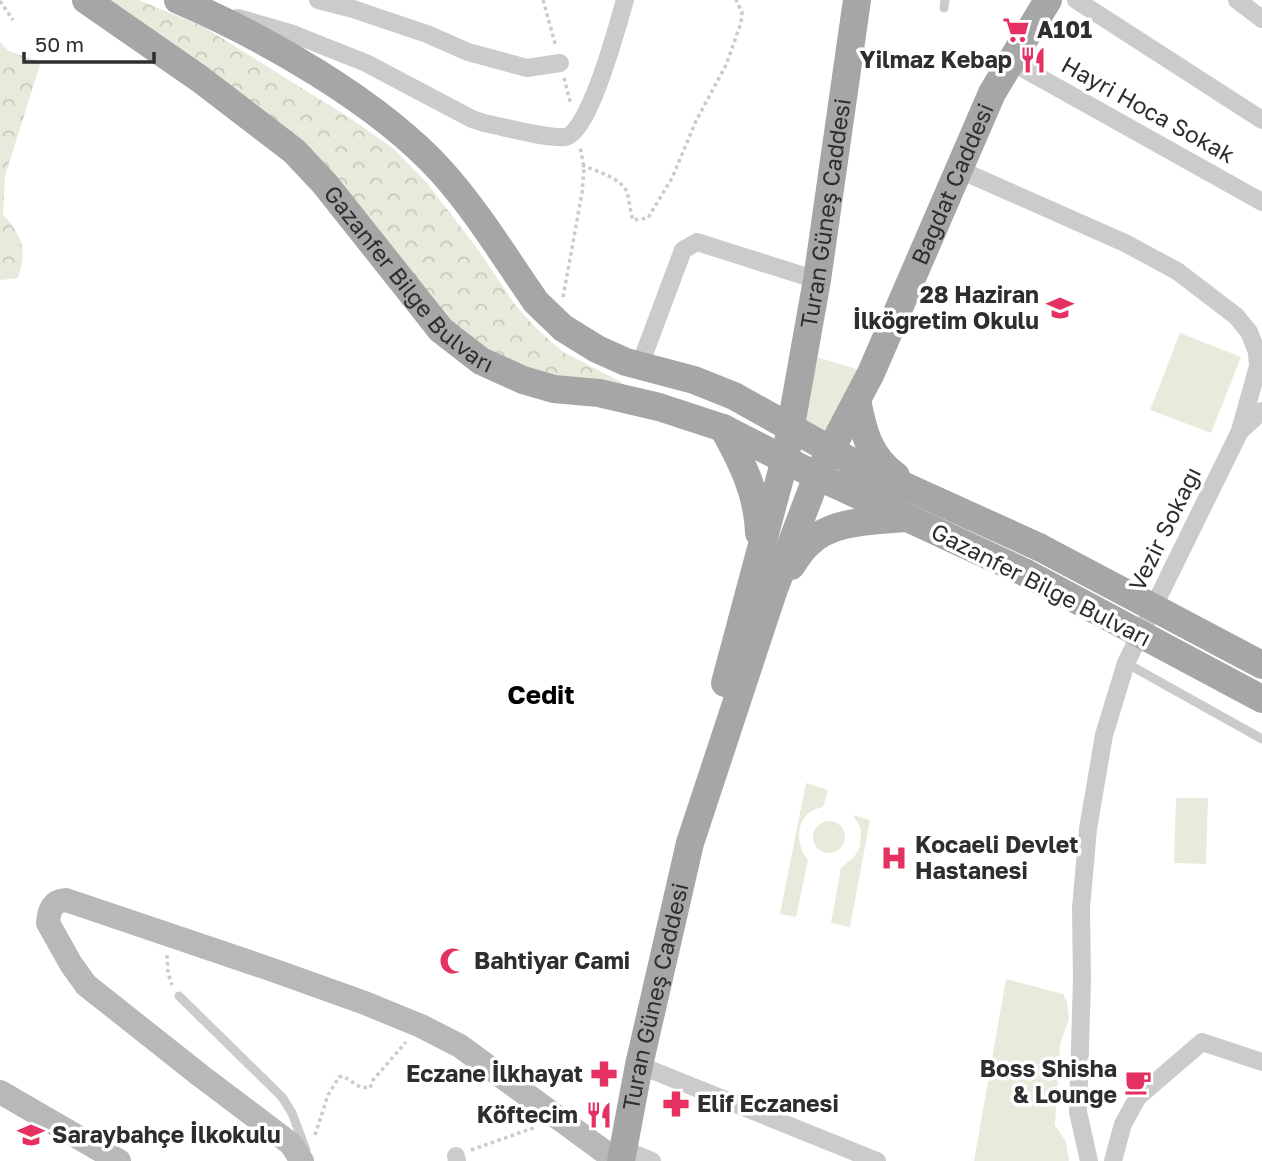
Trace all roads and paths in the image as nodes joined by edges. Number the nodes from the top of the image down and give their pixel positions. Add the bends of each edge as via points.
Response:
1 (86, 0) edge
2 (318, 0) edge
3 (625, 0) edge
4 (736, 0) edge
5 (857, 0) edge
6 (1048, 0) edge
7 (1076, 0) edge
8 (1237, 0) edge
9 (0, 1) edge
10 (188, 4) edge
11 (1262, 19) edge
12 (13, 20) dead end
13 (314, 57) junction
14 (1010, 61) junction
15 (560, 63) dead end
16 (1262, 120) edge
17 (578, 130) junction
18 (582, 165) junction
19 (960, 170) junction
20 (1262, 202) edge
21 (817, 280) junction
22 (557, 323) junction
23 (1256, 337) edge
24 (804, 363) junction
25 (640, 366) junction
26 (1262, 393) edge
27 (734, 396) junction
28 (857, 400) junction
29 (1262, 405) edge
30 (1262, 411) edge
31 (791, 426) junction
32 (723, 428) junction
33 (1240, 431) junction
34 (831, 449) junction
35 (785, 459) junction
36 (817, 476) junction
37 (918, 492) junction
38 (906, 518) junction
39 (760, 551) junction
40 (773, 592) junction
41 (1126, 663) junction
42 (1262, 665) edge
43 (1262, 699) edge
44 (1262, 739) edge
45 (690, 843) junction
46 (166, 933) junction
47 (179, 996) joint
48 (421, 1026) junction
49 (1262, 1062) edge
50 (639, 1065) junction
51 (0, 1092) edge
52 (560, 1118) junction
53 (620, 1157) edge
54 (305, 1158) edge
55 (456, 1158) edge
56 (119, 1161) edge
57 (652, 1161) edge
58 (877, 1161) edge
59 (1089, 1161) edge
60 (1113, 1161) edge

1 - 32 main road, Gazanfer Bilge Bulvarı via 294,150 441,330 481,361 544,386 659,407
2 - 15 street via 527,68
3 - 17 street via 607,62
4 - 18 path via 741,23 726,65 648,218 633,220 627,192 617,180
5 - 21 main road, Turan Güneş Caddesi
6 - 14 main road, Bağdat Caddesi
7 - 16 street
8 - 11 street
9 - 12 path
10 - 13 main road
13 - 17 street via 366,63 484,123 565,137
13 - 22 main road via 443,173 536,302
14 - 19 main road, Bağdat Caddesi
14 - 20 street, Hayri Hoca Sokak
17 - 18 path
18 - 22 path via 582,193
19 - 23 street, Vezir Sokağı via 1153,257 1220,302
19 - 28 main road, Bağdat Caddesi
21 - 24 main road, Turan Güneş Caddesi
21 - 25 street via 697,242 683,250
22 - 25 main road via 597,349
23 - 33 street, Vezir Sokağı via 1258,366
24 - 27 main road via 771,393
24 - 31 main road, Turan Güneş Caddesi
25 - 27 main road
26 - 33 street
27 - 31 main road
28 - 34 main road, Bağdat Caddesi
28 - 37 main road via 870,450 885,468
29 - 33 street
30 - 33 street
31 - 34 main road, Gazanfer Bilge Bulvarı
31 - 35 main road, Turan Güneş Caddesi
32 - 35 main road, Gazanfer Bilge Bulvarı
32 - 39 main road via 753,493
33 - 41 street, Vezir Sokağı
34 - 36 main road, Bağdat Caddesi
34 - 37 main road, Gazanfer Bilge Bulvarı
35 - 36 main road, Gazanfer Bilge Bulvarı
35 - 39 main road, Turan Güneş Caddesi
36 - 38 main road, Gazanfer Bilge Bulvarı
36 - 40 main road, Turan Güneş Caddesi
37 - 42 main road, Gazanfer Bilge Bulvarı, bridge via 1039,547
38 - 40 main road via 828,530 803,548
38 - 43 main road, Gazanfer Bilge Bulvarı, bridge via 1026,573
39 - 45 main road, Turan Güneş Caddesi via 708,746
40 - 45 main road, Turan Güneş Caddesi
41 - 44 lane
41 - 59 street, Vezir Sokağı via 1104,735 1084,867 1078,1112
45 - 50 main road, Turan Güneş Caddesi
46 - 47 path via 168,973
46 - 48 main road
46 - 54 main road via 66,900 58,900 48,914 52,933 86,985
47 - 54 lane via 282,1097 292,1113
48 - 52 main road via 460,1046
48 - 54 path via 370,1088 339,1077
49 - 60 street via 1202,1042 1138,1097 1123,1124
50 - 53 main road, Turan Güneş Caddesi
50 - 58 street
51 - 56 main road
52 - 53 main road
52 - 55 path
53 - 57 street

